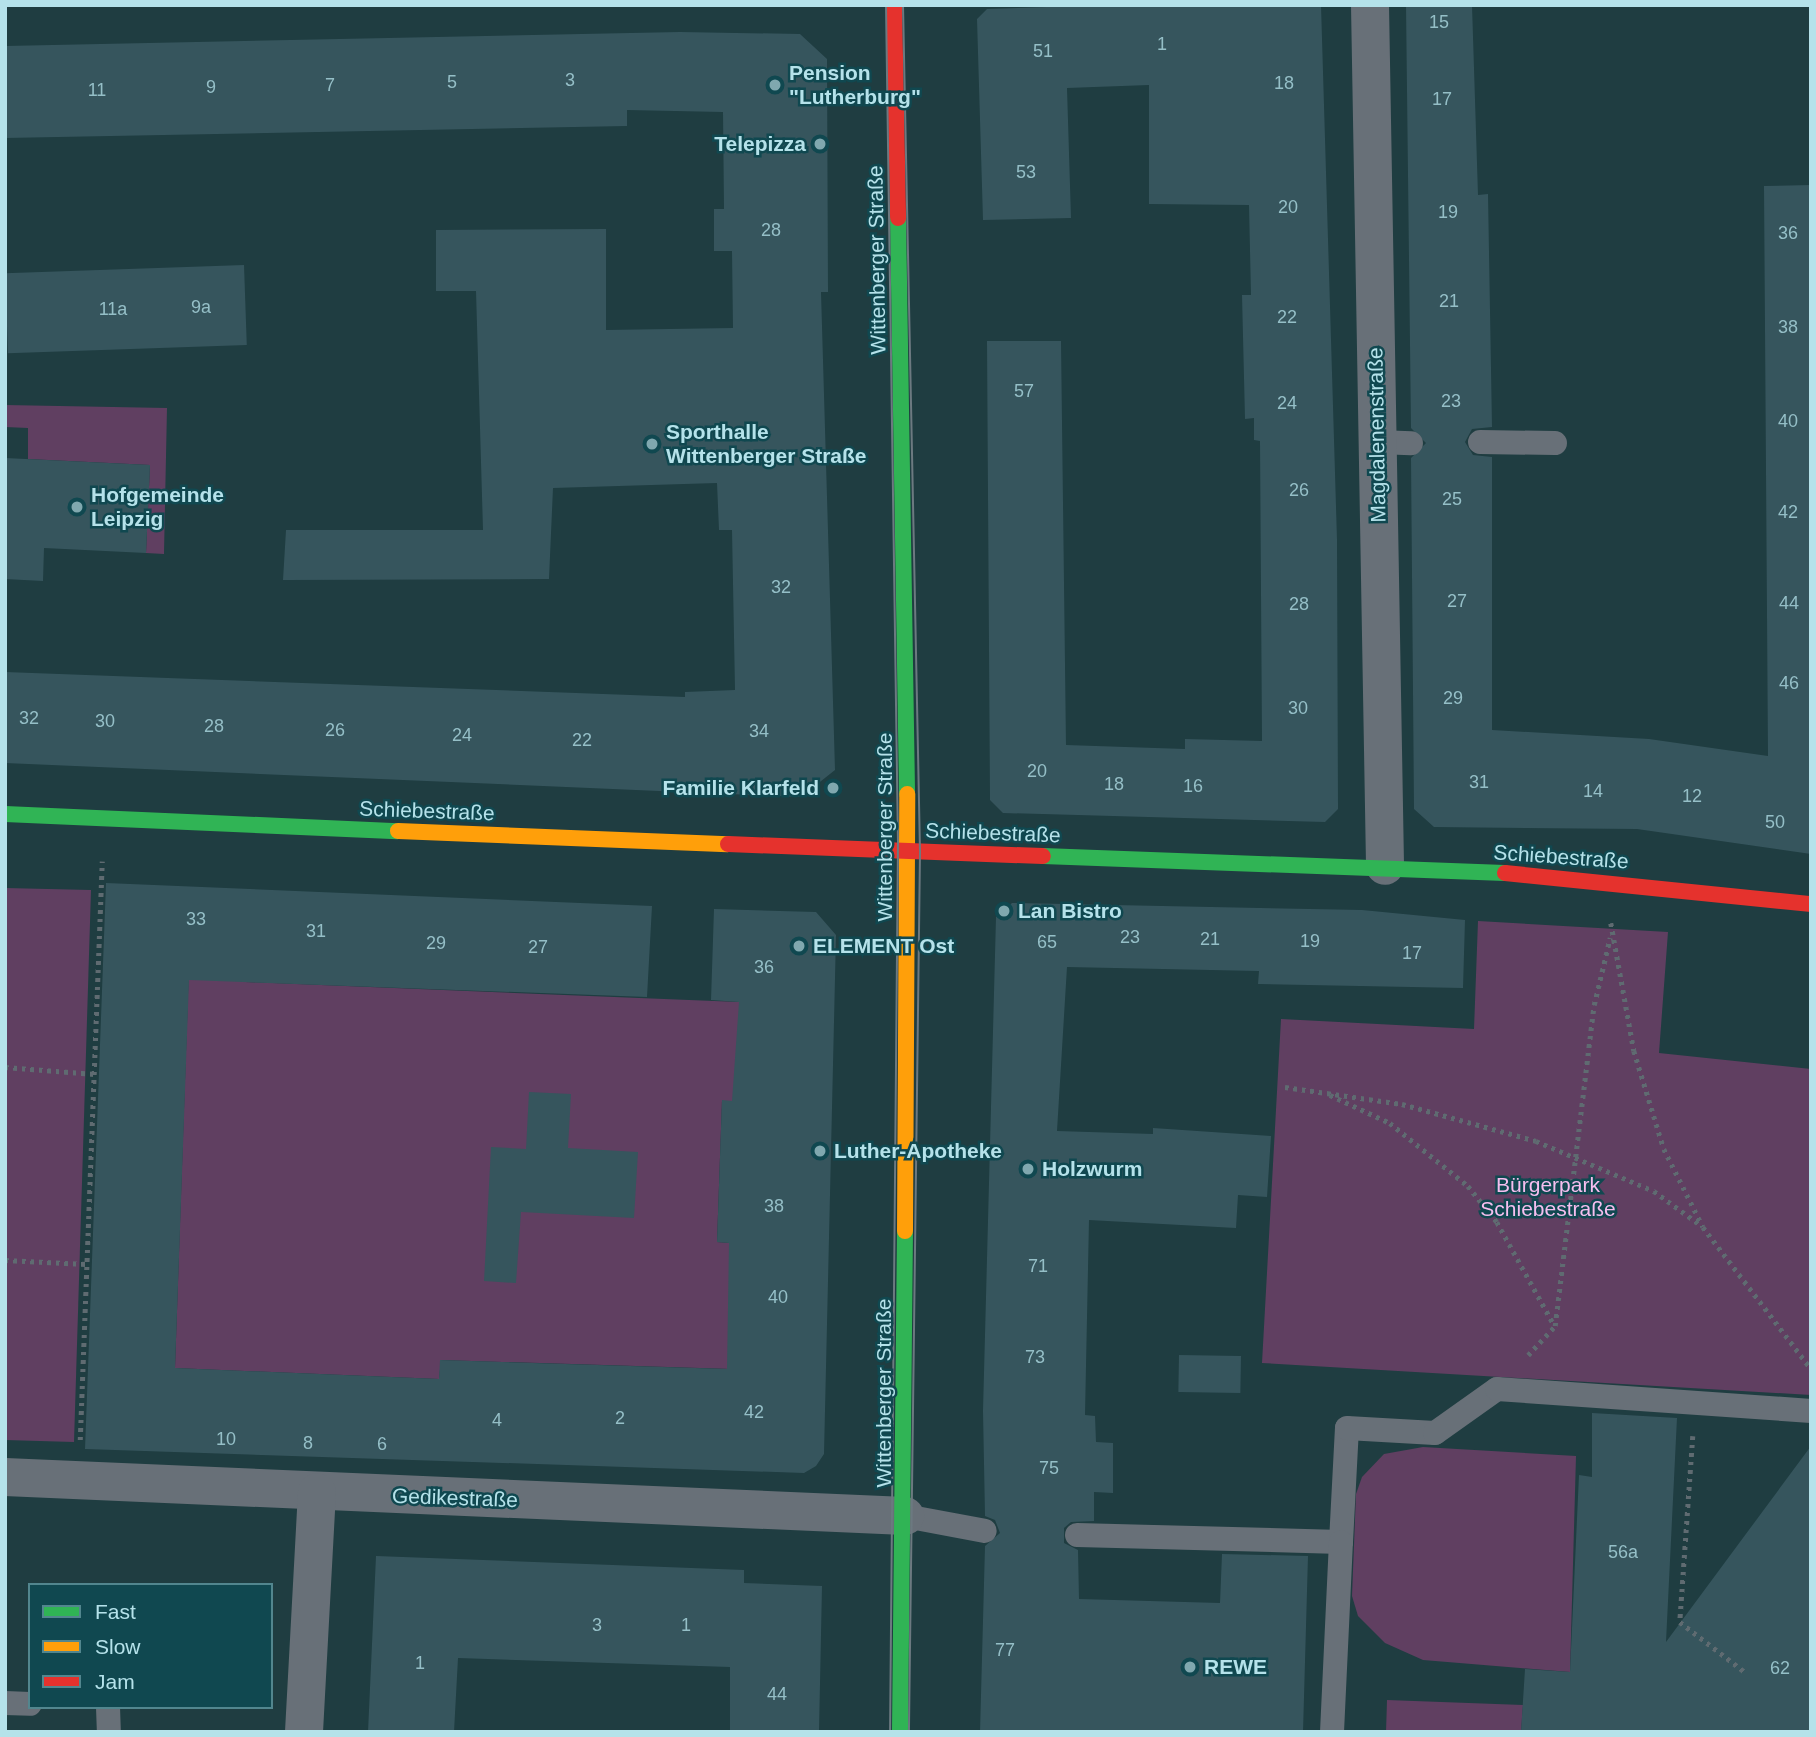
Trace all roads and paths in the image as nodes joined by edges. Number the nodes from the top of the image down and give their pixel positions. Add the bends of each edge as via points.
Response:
1 (894, 5) edge
2 (1370, 5) edge
3 (1480, 442) dead end
4 (1555, 443) dead end
5 (5, 814) edge
6 (104, 818) junction
7 (908, 852) junction
8 (1385, 866) junction
9 (1612, 880) junction
10 (1811, 904) edge
11 (1611, 933) junction
12 (5, 1067) edge
13 (95, 1074) junction
14 (1285, 1087) dead end
15 (1323, 1093) junction
16 (1573, 1155) junction
17 (1703, 1227) junction
18 (5, 1260) edge
19 (86, 1264) junction
20 (1555, 1326) junction
21 (1811, 1369) edge
22 (1497, 1389) junction
23 (1811, 1410) edge
24 (1692, 1461) dead end
25 (5, 1477) edge
26 (79, 1479) junction
27 (317, 1492) junction
28 (905, 1516) junction
29 (985, 1531) dead end
30 (1077, 1535) dead end
31 (1341, 1542) junction
32 (1745, 1672) dead end
33 (5, 1703) edge
34 (28, 1704) edge
35 (108, 1709) edge
36 (108, 1732) edge
37 (304, 1732) edge
38 (900, 1732) edge
39 (1332, 1732) edge

1 - 7 street, Wittenberger Straße
2 - 8 street, Magdalenenstraße via 1394,443
3 - 4 lane
5 - 6 street, Schiebestraße
6 - 7 street, Schiebestraße
6 - 13 path
7 - 8 street, Schiebestraße
7 - 28 street, Wittenberger Straße
8 - 9 street, Schiebestraße
9 - 10 street, Schiebestraße
9 - 11 path
11 - 16 path via 1594,1005
11 - 17 path via 1650,1111
12 - 13 path
13 - 19 path
14 - 15 path
15 - 16 path via 1443,1113
15 - 20 path via 1390,1122 1446,1163 1496,1222
16 - 17 path via 1654,1191
16 - 20 path
17 - 21 path
18 - 19 path
19 - 26 path
20 - 22 path
22 - 23 lane
22 - 31 lane via 1435,1433 1347,1428
24 - 32 path via 1680,1622
25 - 26 street, Gedikestraße
26 - 27 street, Gedikestraße
27 - 28 street, Gedikestraße
27 - 37 street
28 - 29 lane
28 - 38 street, Wittenberger Straße
30 - 31 lane
31 - 39 lane
33 - 34 lane
35 - 36 lane

